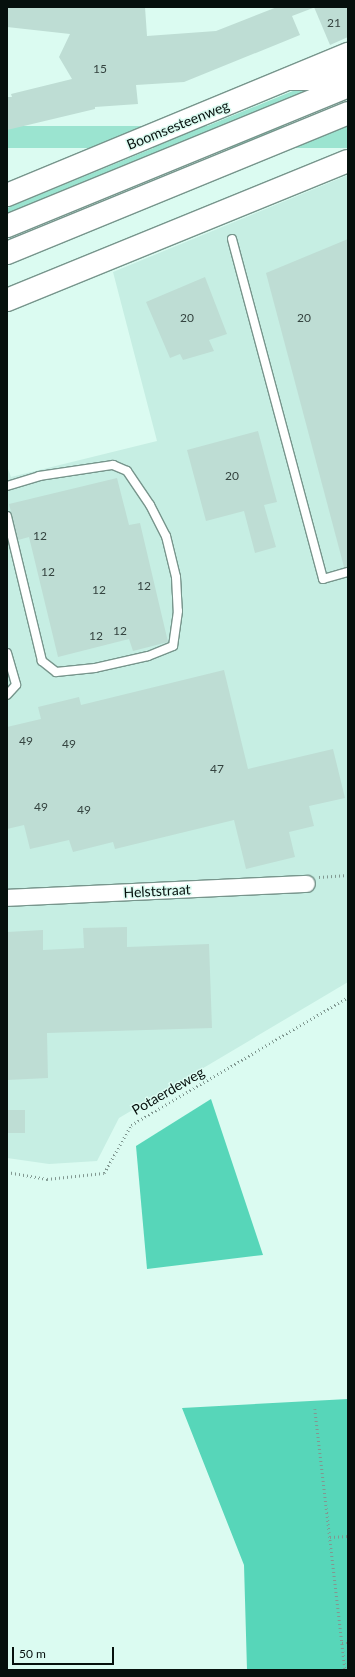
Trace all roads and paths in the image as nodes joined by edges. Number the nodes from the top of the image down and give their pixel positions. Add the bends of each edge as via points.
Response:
1 (348, 54) edge
2 (348, 73) edge
3 (289, 79) junction
4 (348, 86) edge
5 (348, 113) edge
6 (348, 161) edge
7 (7, 195) edge
8 (7, 226) edge
9 (232, 239) dead end
10 (7, 253) edge
11 (7, 300) edge
12 (7, 486) edge
13 (7, 516) edge
14 (348, 572) edge
15 (7, 653) edge
16 (7, 695) edge
17 (348, 875) edge
18 (307, 884) joint
19 (7, 898) edge
20 (348, 997) edge
21 (7, 1172) edge
22 (315, 1409) dead end
23 (348, 1536) edge
24 (330, 1537) junction
25 (342, 1643) junction
26 (348, 1643) edge
27 (345, 1670) edge

1 - 3 main road, Boomsesteenweg
2 - 3 main road
3 - 7 main road, Boomsesteenweg
4 - 8 main road
5 - 10 main road
6 - 11 main road
9 - 14 lane via 323,579
12 - 13 lane via 40,476 113,465 127,471 150,505 166,536 175,570 178,611 173,646 148,656 95,668 56,672 42,660
15 - 16 lane via 16,685
17 - 18 path via 316,877
18 - 19 street, Helststraat
20 - 21 path, Potaerdeweg via 130,1125 104,1173 47,1179
22 - 24 path
23 - 24 path
24 - 25 path
25 - 26 path
25 - 27 path

